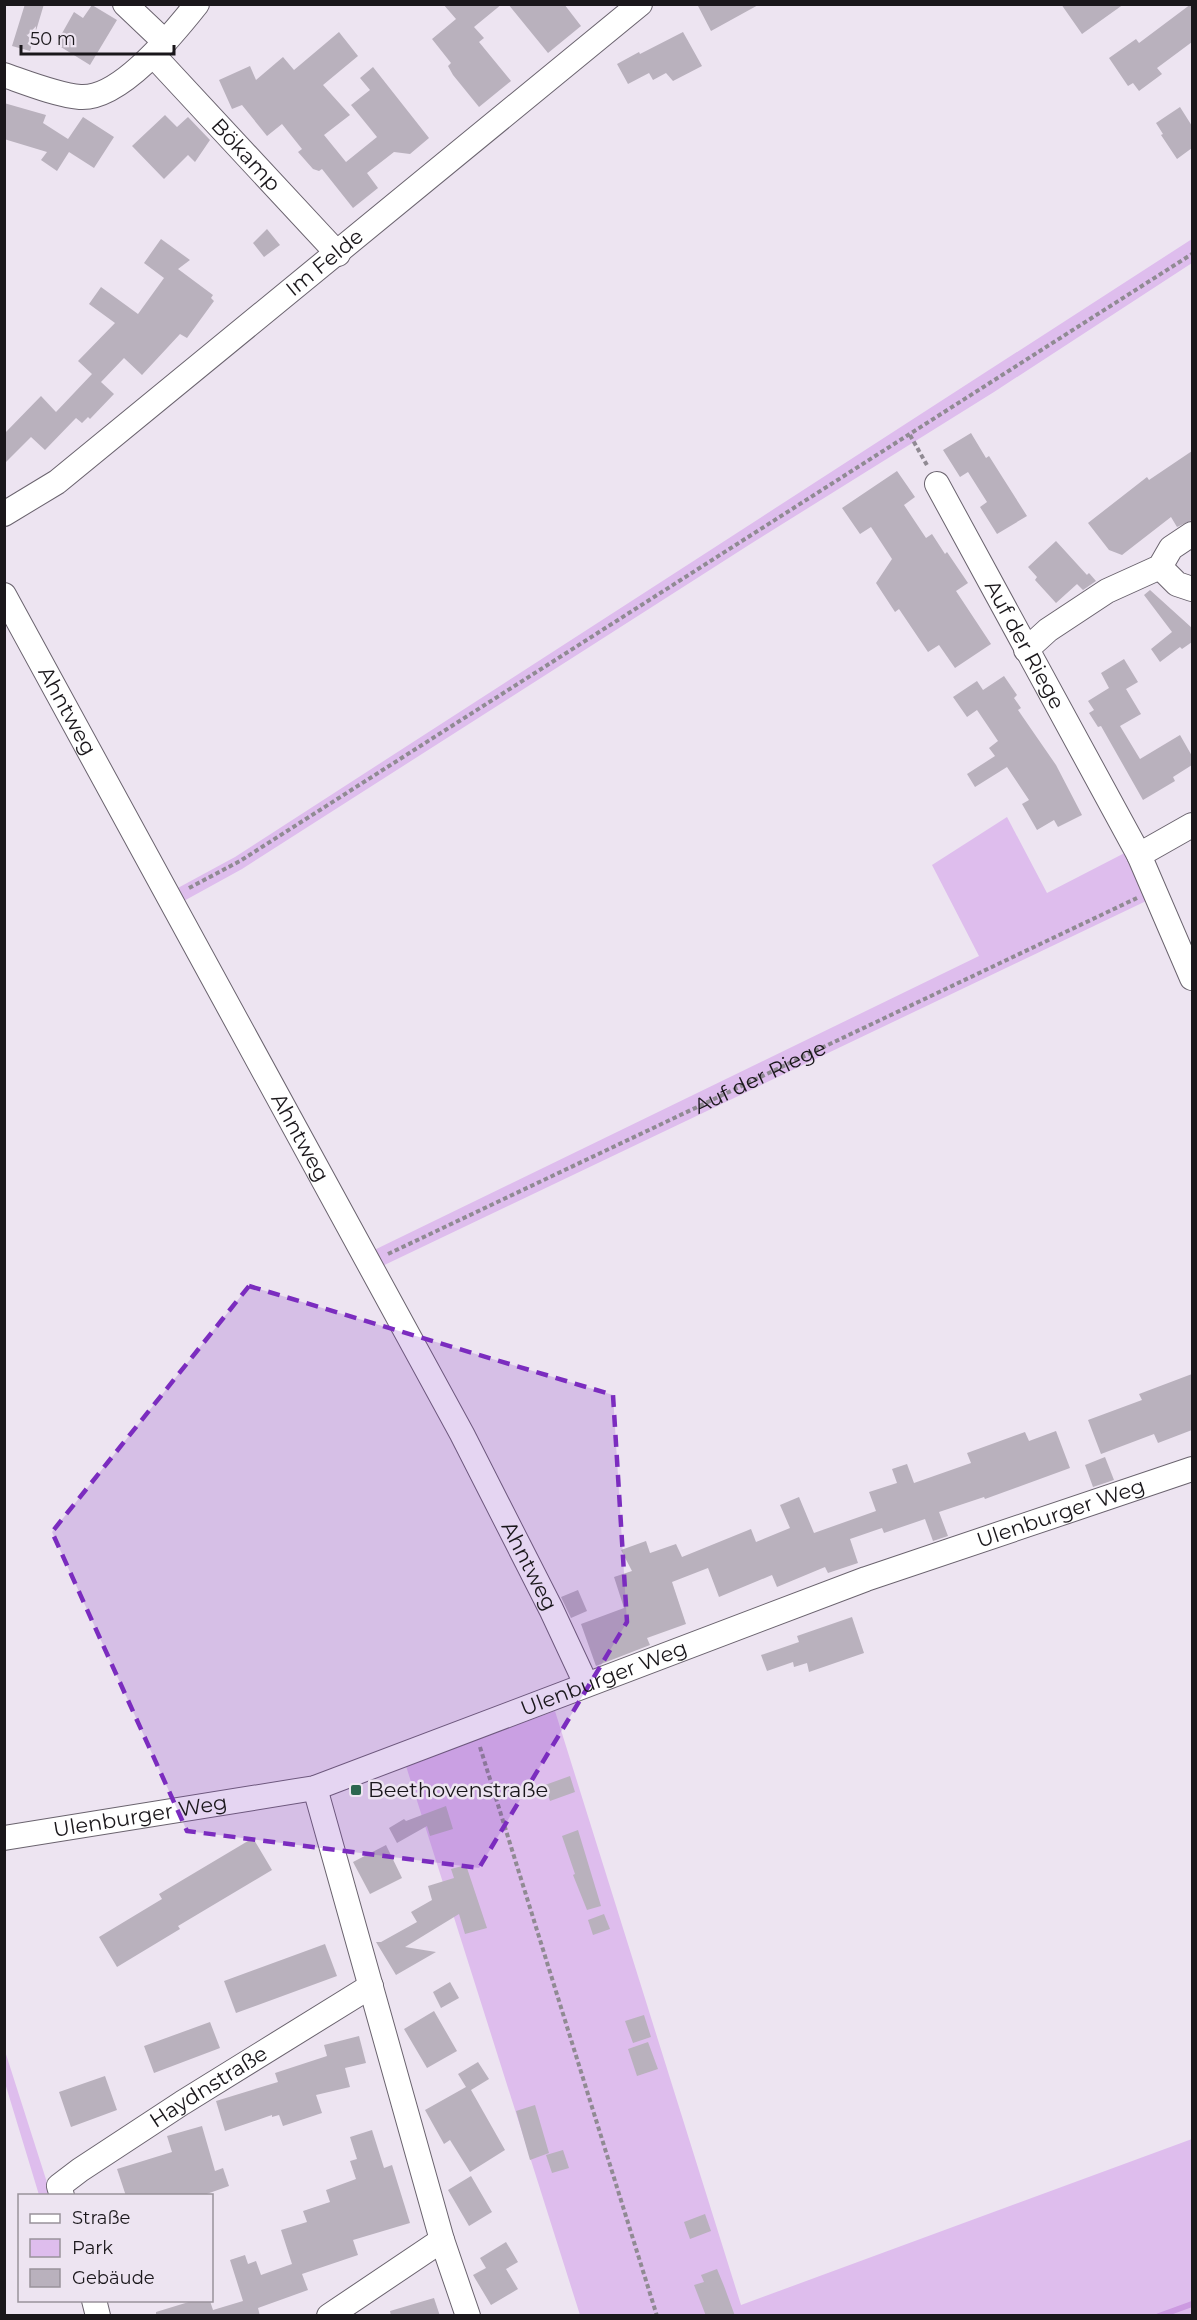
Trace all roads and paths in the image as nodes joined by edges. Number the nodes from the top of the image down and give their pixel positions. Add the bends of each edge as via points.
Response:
1 (125, 4) edge
2 (197, 4) edge
3 (640, 4) edge
4 (160, 49) junction
5 (4, 75) edge
6 (338, 254) junction
7 (1192, 254) edge
8 (910, 435) junction
9 (937, 484) joint
10 (4, 514) edge
11 (1192, 534) edge
12 (1160, 567) junction
13 (1192, 589) edge
14 (4, 595) edge
15 (1026, 650) junction
16 (1192, 825) edge
17 (1139, 855) junction
18 (1154, 890) junction
19 (170, 899) junction
20 (1192, 978) edge
21 (368, 1264) junction
22 (1192, 1469) edge
23 (586, 1684) junction
24 (475, 1729) junction
25 (315, 1788) junction
26 (4, 1838) edge
27 (371, 1986) junction
28 (62, 2194) edge
29 (442, 2240) junction
30 (329, 2316) edge
31 (468, 2316) edge
32 (657, 2316) edge

1 - 4 street, Bökamp
2 - 4 street
3 - 6 street, Im Felde
4 - 5 street via 105,93 81,98
4 - 6 street, Bökamp
6 - 10 street, Im Felde via 57,482
7 - 8 path
8 - 9 path
8 - 19 path via 240,861
9 - 15 street, Auf der Riege
11 - 12 street via 1171,548
12 - 13 street via 1177,584
12 - 15 street via 1107,591 1048,630
14 - 19 street, Ahntweg
15 - 17 street, Auf der Riege
16 - 17 street
17 - 18 street, Auf der Riege
18 - 20 street, Auf der Riege
18 - 21 path, Auf der Riege
19 - 21 street, Ahntweg
21 - 23 street, Ahntweg via 462,1434
22 - 23 street, Ulenburger Weg via 866,1579
23 - 24 street, Ulenburger Weg
24 - 25 street, Ulenburger Weg
24 - 32 path
25 - 26 street, Ulenburger Weg
25 - 27 street
27 - 28 street, Haydnstraße via 80,2170 60,2186
27 - 29 street
29 - 30 street
29 - 31 street

